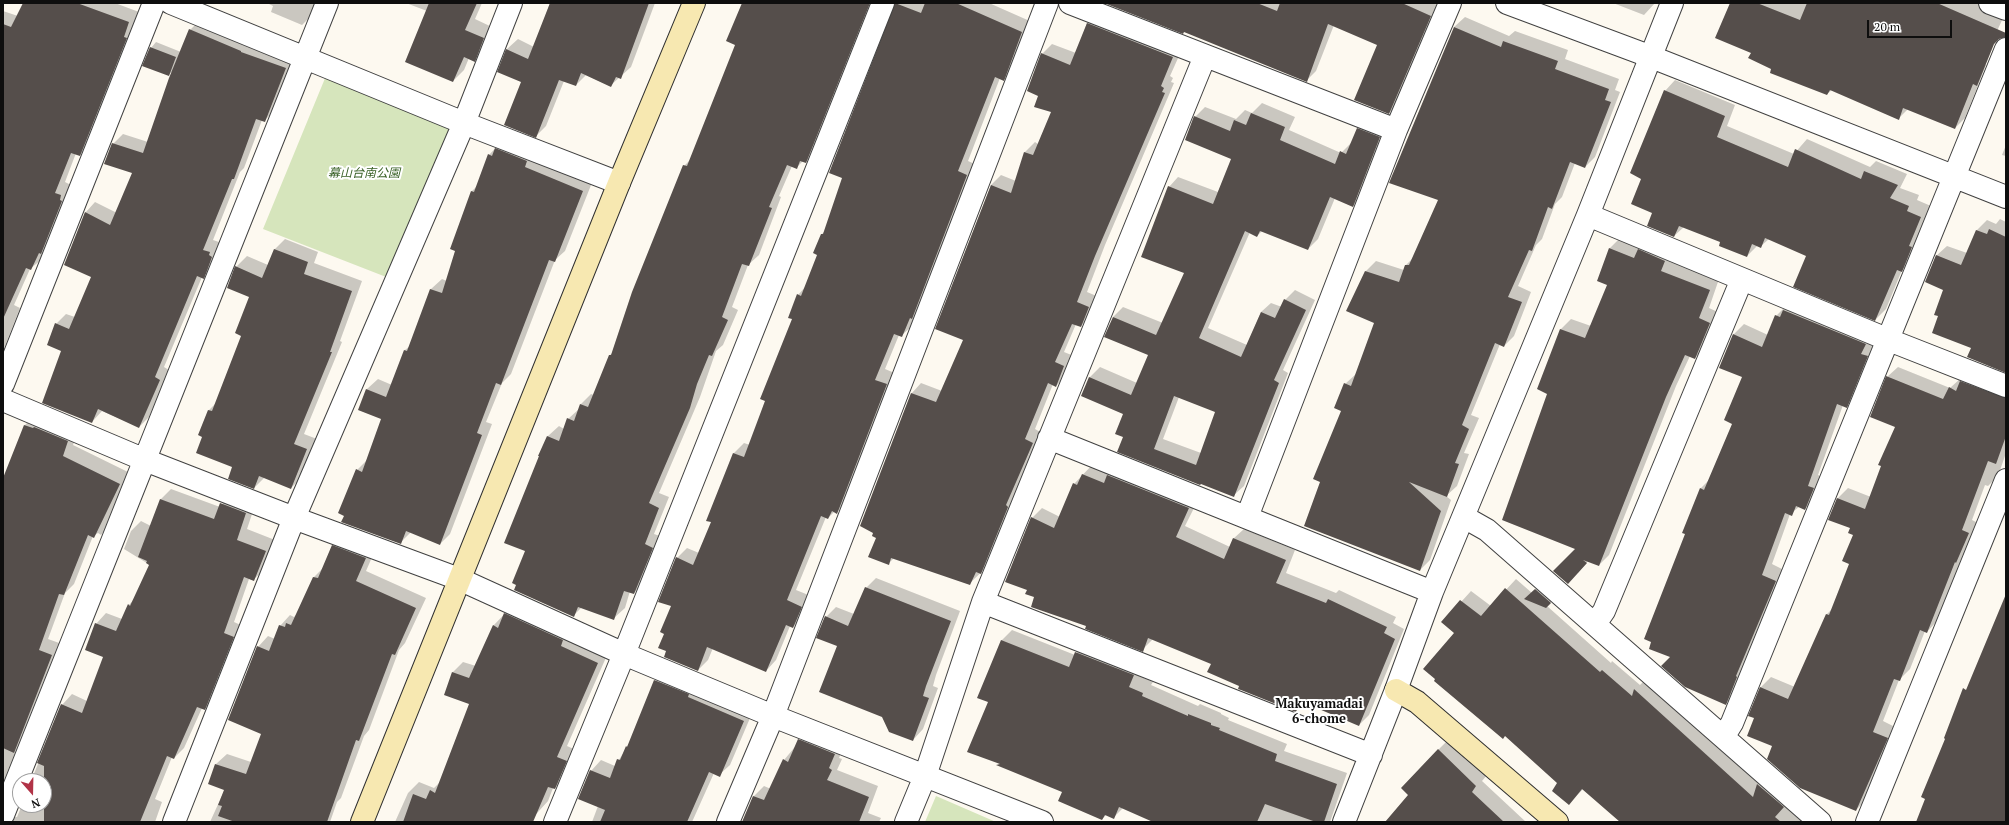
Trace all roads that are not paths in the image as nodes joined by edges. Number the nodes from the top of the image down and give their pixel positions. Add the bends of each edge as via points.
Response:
1 (154, 3) edge
2 (171, 3) edge
3 (327, 3) edge
4 (511, 3) edge
5 (694, 3) edge
6 (883, 3) edge
7 (1047, 3) edge
8 (1070, 3) edge
9 (1450, 3) edge
10 (1508, 3) edge
11 (1672, 3) edge
12 (1990, 3) edge
13 (2006, 9) edge
14 (2006, 49) edge
15 (1205, 56) junction
16 (1650, 56) junction
17 (306, 59) junction
18 (464, 123) junction
19 (1396, 130) junction
20 (1955, 177) junction
21 (619, 183) junction
22 (2006, 197) edge
23 (1588, 215) junction
24 (1742, 279) junction
25 (1888, 340) junction
26 (3, 384) edge
27 (2006, 386) edge
28 (3, 400) edge
29 (1049, 438) junction
30 (145, 460) junction
31 (2006, 480) edge
32 (1247, 517) junction
33 (1464, 517) junction
34 (294, 518) junction
35 (459, 579) junction
36 (1432, 592) junction
37 (983, 602) junction
38 (1595, 624) junction
39 (624, 654) junction
40 (1396, 690) junction
41 (773, 716) junction
42 (1724, 736) junction
43 (1370, 755) junction
44 (925, 776) junction
45 (3, 815) edge
46 (174, 822) edge
47 (362, 822) edge
48 (555, 822) edge
49 (728, 822) edge
50 (906, 822) edge
51 (1042, 822) edge
52 (1344, 822) edge
53 (1557, 822) edge
54 (1820, 822) edge
55 (1867, 822) edge

1 - 26 street
2 - 17 street
3 - 17 street
4 - 18 street
5 - 21 street
6 - 39 street
7 - 41 street
8 - 15 street
9 - 19 street
10 - 16 street
11 - 16 street
12 - 13 street
14 - 20 street
15 - 19 street
15 - 29 street
16 - 20 street
16 - 23 street
17 - 18 street
17 - 30 street
18 - 21 street
18 - 34 street
19 - 32 street
20 - 22 street
20 - 25 street
21 - 35 street
23 - 24 street
23 - 33 street
24 - 25 street
24 - 38 street via 1604,611
25 - 27 street
25 - 42 street via 1732,723
28 - 30 street
29 - 32 street
29 - 37 street
30 - 34 street
30 - 45 street
31 - 55 street
32 - 36 street
33 - 36 street
33 - 38 street via 1487,530
34 - 35 street
34 - 46 street
35 - 39 street
35 - 47 street
36 - 40 street
37 - 43 street
37 - 44 street
38 - 42 street
39 - 41 street
39 - 48 street
40 - 43 street
40 - 53 street via 1417,702
41 - 44 street
41 - 49 street
42 - 54 street
43 - 52 street
44 - 50 street
44 - 51 street

